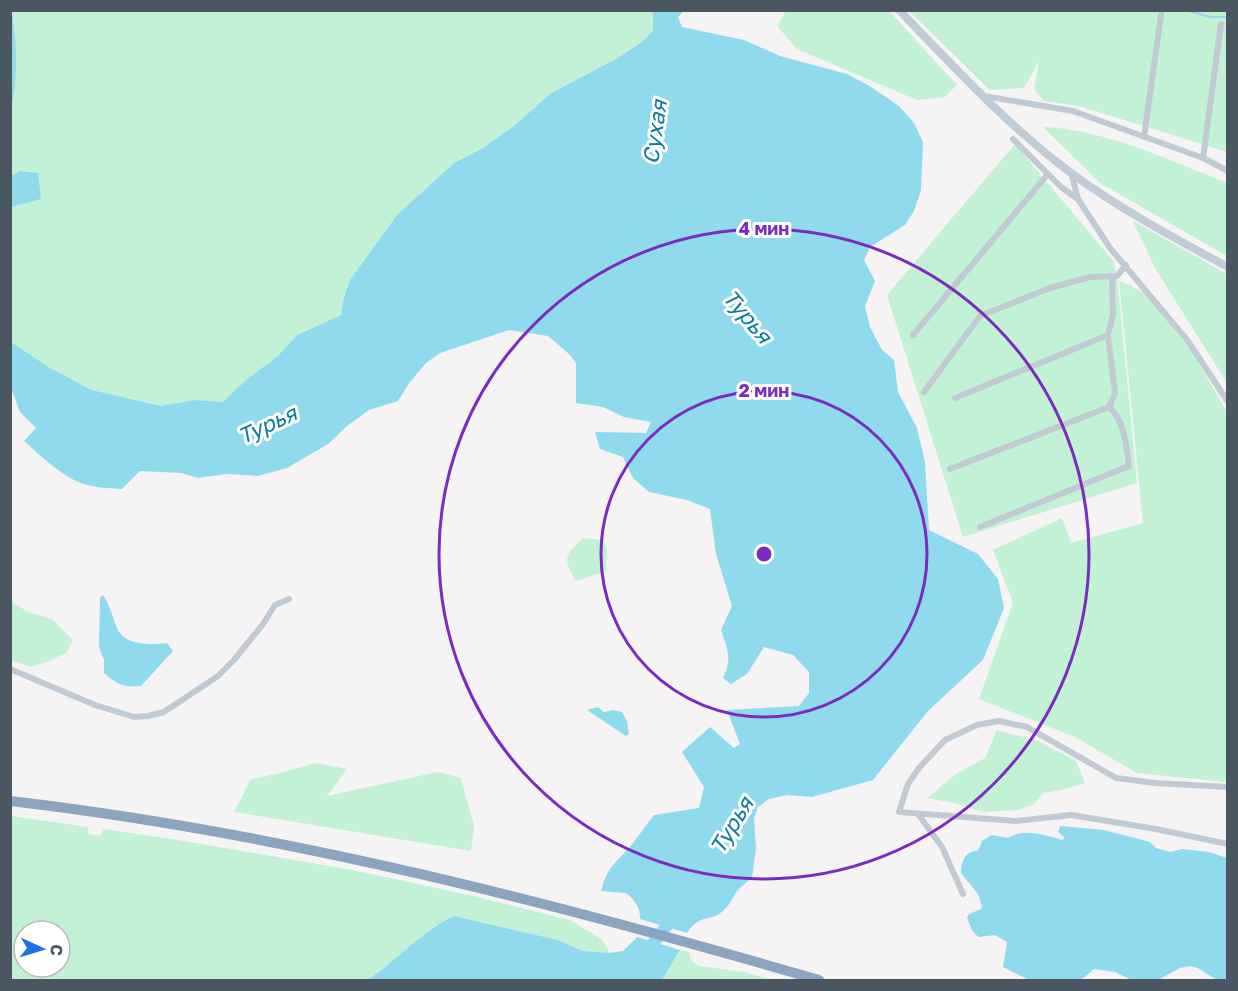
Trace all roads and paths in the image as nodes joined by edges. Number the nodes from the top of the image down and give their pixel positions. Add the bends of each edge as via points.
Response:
1 (899, 10) edge
2 (1161, 15) dead end
3 (1221, 24) dead end
4 (983, 96) junction
5 (1144, 137) junction
6 (1013, 139) dead end
7 (1203, 158) junction
8 (1227, 171) edge
9 (1071, 173) junction
10 (1048, 174) junction
11 (1078, 199) junction
12 (1126, 265) junction
13 (1227, 267) edge
14 (1112, 276) junction
15 (913, 335) dead end
16 (1108, 335) junction
17 (924, 392) dead end
18 (955, 398) dead end
19 (1227, 402) edge
20 (1109, 407) junction
21 (950, 469) dead end
22 (980, 527) dead end
23 (289, 599) dead end
24 (10, 669) edge
25 (1227, 787) edge
26 (10, 801) edge
27 (918, 814) junction
28 (1227, 844) edge
29 (963, 894) dead end
30 (819, 981) edge

1 - 4 main road
2 - 5 street
3 - 7 street
4 - 5 street via 1073,111
4 - 9 main road
5 - 7 street
6 - 10 street
7 - 8 street
9 - 11 street
9 - 13 main road via 1129,212
10 - 11 street
10 - 15 street
11 - 12 street
12 - 14 street via 1117,276
12 - 19 street via 1188,341
14 - 16 street via 1113,315
14 - 17 street via 1090,277 1050,288 980,316
16 - 18 street
16 - 20 street via 1115,393
20 - 21 street
20 - 22 street via 1118,416 1129,466
23 - 24 street via 275,605 218,676 164,712 134,717
25 - 27 street via 1116,778 1027,727 999,721 976,724 945,740 919,768 908,784 899,812
26 - 30 highway via 355,858 630,926
27 - 28 street via 1015,821 1071,814
27 - 29 street via 942,847

